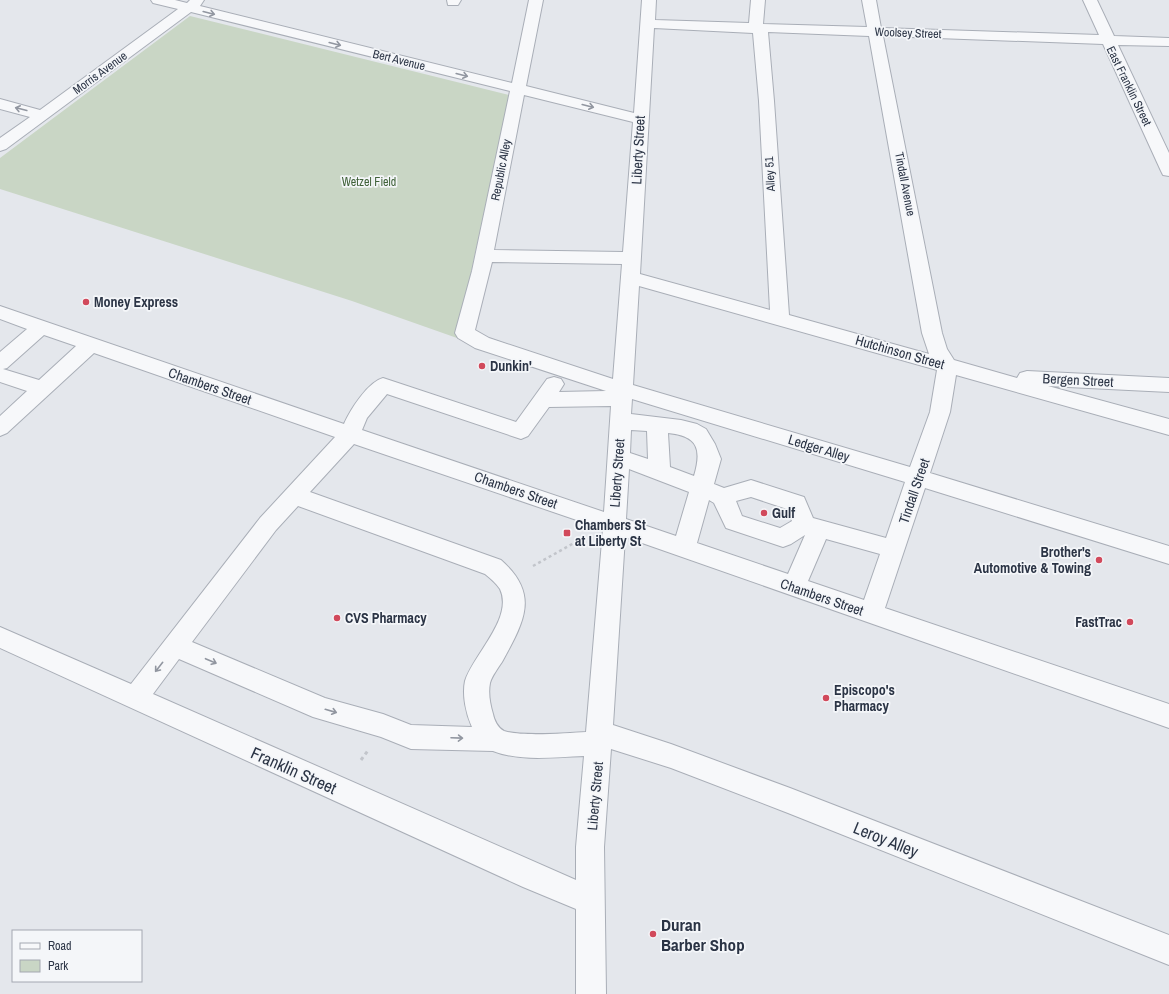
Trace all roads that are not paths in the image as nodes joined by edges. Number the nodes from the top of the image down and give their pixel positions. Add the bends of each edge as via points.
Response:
1 (158, 0) edge
2 (536, 0) edge
3 (650, 0) edge
4 (754, 0) edge
5 (870, 0) edge
6 (1090, 0) edge
7 (194, 4) edge
8 (648, 24) junction
9 (758, 29) junction
10 (876, 32) junction
11 (1107, 40) junction
12 (1169, 42) edge
13 (518, 89) junction
14 (0, 104) edge
15 (42, 115) junction
16 (640, 119) junction
17 (0, 146) edge
18 (1169, 171) edge
19 (484, 256) junction
20 (632, 258) junction
21 (630, 278) junction
22 (0, 312) edge
23 (780, 319) junction
24 (42, 326) junction
25 (470, 337) joint
26 (91, 344) junction
27 (0, 363) edge
28 (947, 366) junction
29 (0, 375) edge
30 (988, 376) junction
31 (554, 384) dead end
32 (1169, 385) edge
33 (42, 389) junction
34 (622, 394) junction
35 (543, 400) junction
36 (620, 421) junction
37 (657, 425) junction
38 (1169, 427) edge
39 (0, 428) edge
40 (350, 434) junction
41 (618, 457) junction
42 (659, 472) junction
43 (919, 478) junction
44 (701, 489) junction
45 (295, 494) junction
46 (723, 497) junction
47 (614, 524) junction
48 (811, 526) junction
49 (684, 548) junction
50 (893, 550) junction
51 (1169, 556) edge
52 (794, 587) junction
53 (871, 614) junction
54 (0, 637) edge
55 (179, 641) junction
56 (135, 698) junction
57 (1169, 716) edge
58 (495, 739) junction
59 (599, 739) junction
60 (590, 900) junction
61 (1169, 950) edge
62 (595, 992) edge

1 - 7 street, Bert Avenue
2 - 13 street, Republic Alley
3 - 8 street, Liberty Street
4 - 9 street, Alley 51
5 - 10 street, Tindall Avenue
6 - 11 street, East Franklin Street
7 -> 13 street, Bert Avenue
7 - 15 street, Morris Avenue
8 - 9 street, Woolsey Street
8 - 16 street, Liberty Street
9 - 10 street, Woolsey Street
9 - 23 street, Alley 51 via 766,83
10 - 11 street, Woolsey Street
10 - 28 street, Tindall Avenue via 932,333 937,350
11 - 12 street, Woolsey Street
11 - 18 street, East Franklin Street
13 -> 16 street, Bert Avenue
13 - 19 street, Republic Alley
15 -> 14 street
15 - 17 street, Morris Avenue
16 - 20 street, Liberty Street
19 - 20 street
19 - 25 street, Republic Alley via 465,333
20 - 21 street, Liberty Street
21 - 23 street, Hutchinson Street
21 - 34 street, Liberty Street
22 - 24 street, Chambers Street
23 - 28 street, Hutchinson Street
24 - 26 street, Chambers Street
24 - 27 street
25 - 34 street, Ledger Alley
26 - 33 street
26 - 40 street, Chambers Street
28 - 30 street, Hutchinson Street
28 - 43 street, Tindall Street via 940,412
29 - 33 street
30 - 32 street, Bergen Street
30 - 38 street, Hutchinson Street
31 - 35 street
33 - 39 street
34 - 35 street
34 - 36 street, Liberty Street
34 - 43 street, Ledger Alley
35 - 40 street via 521,431 383,385 358,415
36 - 37 street
36 - 41 street, Liberty Street
37 - 42 street
37 - 44 street via 681,427 695,432 706,445 710,459
40 - 45 street
40 - 47 street, Chambers Street
41 - 42 street
41 - 47 street, Liberty Street
42 - 44 street
43 - 50 street, Tindall Street
43 - 51 street, Ledger Alley
44 - 46 street
44 - 49 street
45 - 55 street via 268,524
45 - 58 street via 315,504 493,567 504,574 515,601 514,614 478,682 481,718
46 - 48 street via 751,488 796,503
46 - 48 street via 734,522 783,538
47 - 49 street, Chambers Street
47 - 59 street, Liberty Street
48 - 50 street
48 - 52 street
49 - 52 street, Chambers Street
50 - 53 street, Tindall Street
52 - 53 street, Chambers Street
53 - 57 street, Chambers Street
54 - 56 street, Franklin Street
55 -> 56 street
55 -> 58 street, Leroy Alley via 322,709 383,726 411,737
56 - 60 street, Franklin Street via 533,877
58 - 59 street, Leroy Alley via 512,744
59 - 60 street, Liberty Street via 590,846
59 - 61 street, Leroy Alley via 671,756
60 - 62 street, Liberty Street

